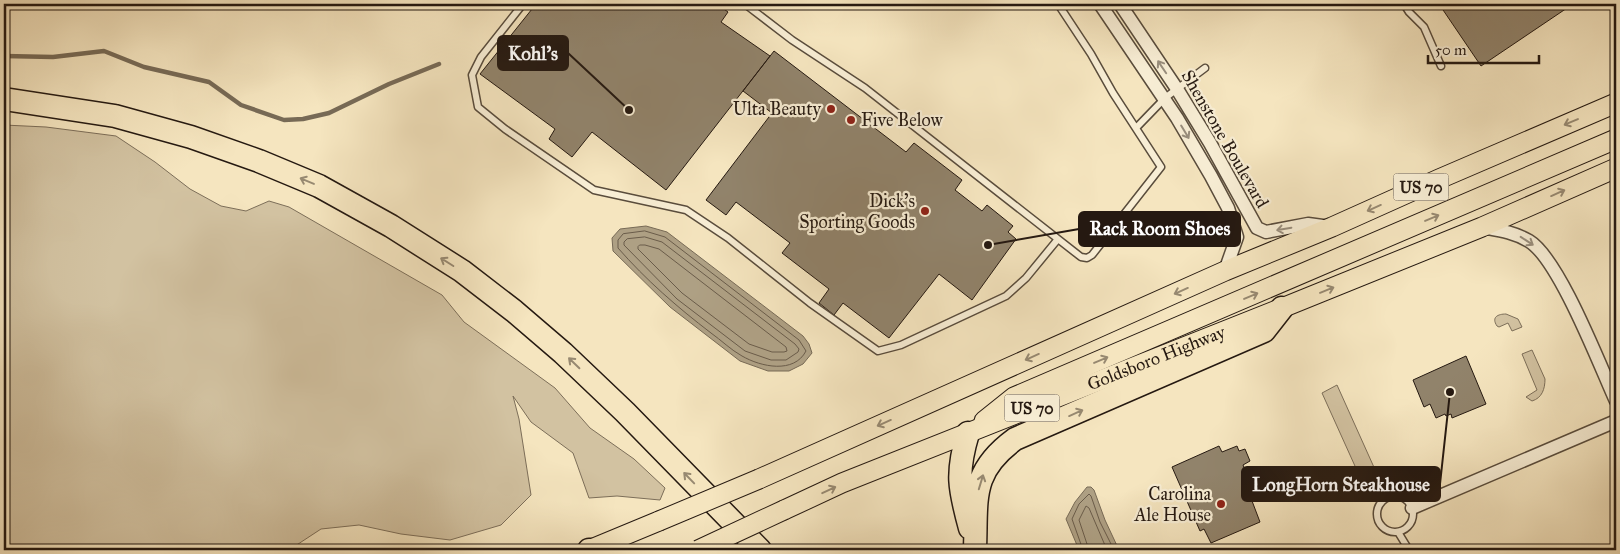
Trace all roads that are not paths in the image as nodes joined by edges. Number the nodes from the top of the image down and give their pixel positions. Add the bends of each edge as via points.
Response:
1 (523, 4) edge
2 (745, 4) edge
3 (1058, 4) edge
4 (1100, 4) edge
5 (1120, 4) edge
6 (1404, 4) edge
7 (1441, 66) dead end
8 (1205, 68) dead end
9 (1177, 89) junction
10 (1165, 98) junction
11 (4, 99) edge
12 (1616, 103) edge
13 (1136, 128) junction
14 (1616, 139) edge
15 (1616, 168) edge
16 (1332, 227) junction
17 (1482, 227) junction
18 (1058, 239) junction
19 (1225, 272) junction
20 (1282, 308) junction
21 (1616, 401) edge
22 (1616, 421) edge
23 (968, 433) junction
24 (1412, 508) junction
25 (1398, 532) junction
26 (976, 549) edge
27 (589, 550) edge
28 (698, 550) edge
29 (760, 550) edge
30 (1409, 550) edge

1 - 18 lane via 472,75 478,107 594,190 686,210 878,351 901,345 1006,296 1026,278
2 - 18 lane via 792,40 865,88
3 - 13 lane
4 - 10 street, Shenstone Boulevard
9 -> 5 street, Shenstone Boulevard
6 - 7 lane via 1424,27
8 - 9 lane
9 - 10 lane
16 -> 9 street, Shenstone Boulevard via 1308,224 1266,232 1257,228
10 - 13 lane
10 -> 19 street, Shenstone Boulevard via 1228,208 1237,237
29 -> 11 highway via 564,353 462,271 391,226 318,186 258,160 191,137 115,116
12 -> 16 main road, US 70
13 - 18 lane via 1161,167 1092,255 1081,257
23 -> 14 main road via 1014,397
17 -> 15 main road, Goldsboro Highway / US 70
16 - 19 main road, US 70
20 -> 17 main road, Goldsboro Highway / US 70
17 -> 21 street via 1515,234 1531,242 1549,262 1568,295
19 -> 27 main road, US 70, bridge via 759,479
20 - 23 main road, Goldsboro Highway / US 70
26 -> 20 highway via 980,480 1001,450 1015,439 1264,331
22 - 24 street
23 - 26 highway via 959,472 961,496
28 -> 23 main road, Goldsboro Highway / US 70, bridge via 842,483
24 - 25 lane via 1412,520
24 - 25 lane via 1400,496 1388,497 1379,504 1377,516 1382,526
25 - 30 lane

